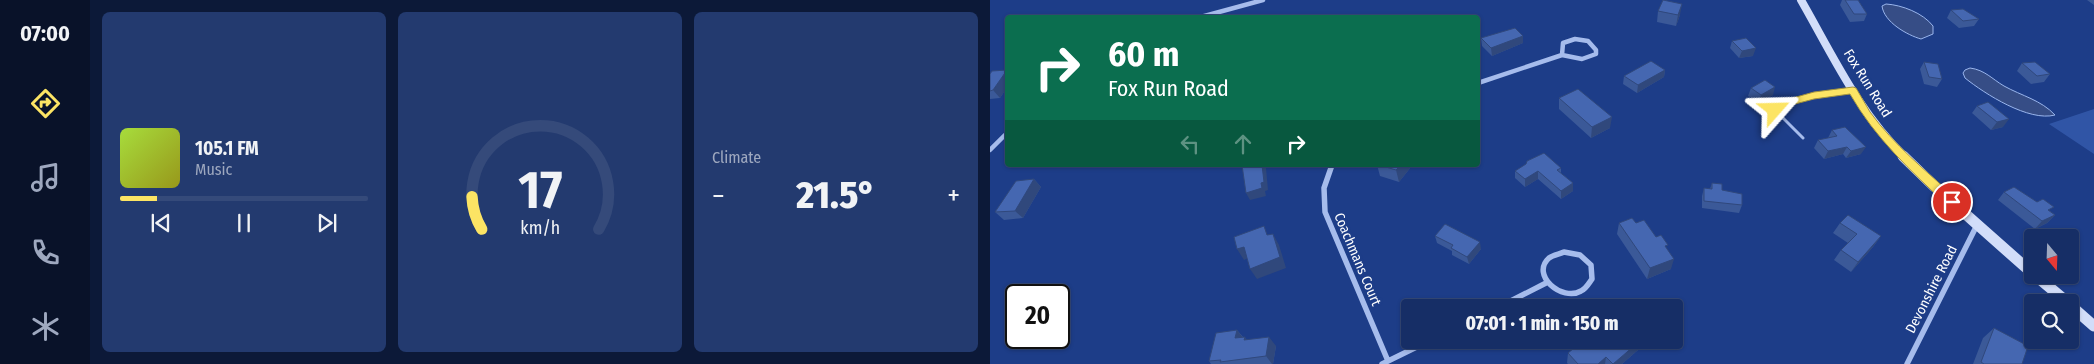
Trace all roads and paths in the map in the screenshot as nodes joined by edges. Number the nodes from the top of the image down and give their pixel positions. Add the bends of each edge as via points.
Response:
1 (1264, 0) edge
2 (1801, 0) edge
3 (1208, 15) edge
4 (1562, 55) junction
5 (1480, 82) edge
6 (1853, 90) junction
7 (1005, 135) edge
8 (1802, 138) dead end
9 (990, 150) edge
10 (1331, 167) edge
11 (1977, 225) junction
12 (2024, 265) edge
13 (1546, 283) junction
14 (2046, 284) edge
15 (2058, 294) edge
16 (1514, 299) edge
17 (2079, 313) edge
18 (2094, 326) edge
19 (1413, 349) edge
20 (1385, 363) edge
21 (1907, 364) edge

1 - 3 street
2 - 6 street, Fox Run Road
4 - 4 street via 1582,59 1593,56 1596,50 1588,41 1575,39 1563,43
4 - 5 street
6 - 8 lane via 1775,106 1775,110
6 - 11 street, Fox Run Road via 1866,113 1904,158
7 - 9 street
10 - 20 street, Coachmans Court via 1324,188 1324,212
11 - 12 street, Fox Run Road
11 - 21 street, Devonshire Road
13 - 13 street via 1559,292 1576,293 1589,284 1592,270 1580,255 1558,254 1544,266
13 - 16 street
14 - 15 street, Fox Run Road
17 - 18 street
19 - 20 street

